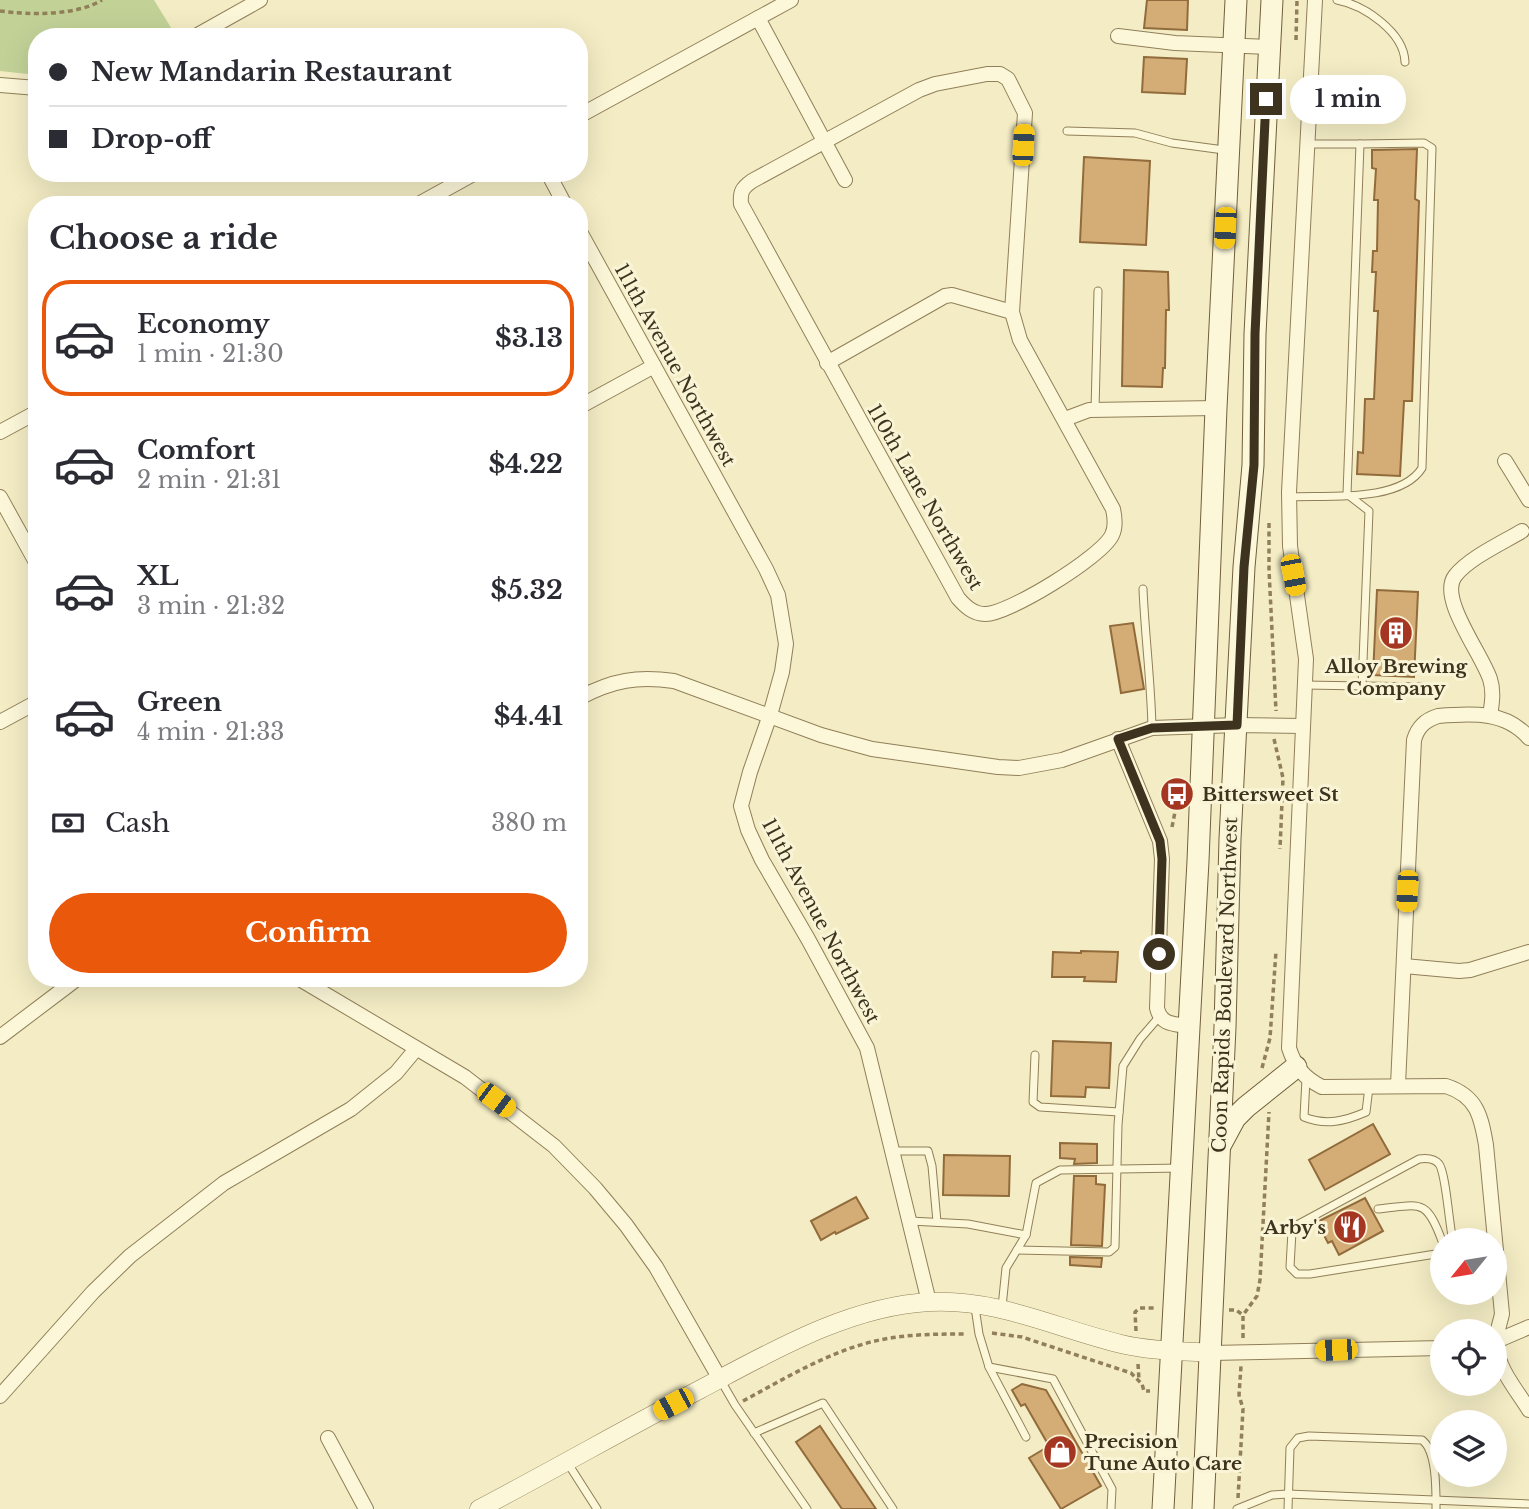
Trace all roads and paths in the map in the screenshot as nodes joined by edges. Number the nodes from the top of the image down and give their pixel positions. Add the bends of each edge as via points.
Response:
1 (102, 0) edge
2 (260, 0) edge
3 (791, 0) edge
4 (1236, 0) edge
5 (1272, 0) edge
6 (1315, 0) edge
7 (1337, 0) edge
8 (0, 10) edge
9 (758, 18) junction
10 (210, 28) edge
11 (1118, 36) dead end
12 (1234, 46) junction
13 (1269, 47) junction
14 (1405, 62) dead end
15 (0, 85) edge
16 (28, 87) edge
17 (588, 111) edge
18 (1067, 131) dead end
19 (824, 142) junction
20 (1307, 144) junction
21 (1360, 144) junction
22 (1229, 151) junction
23 (845, 180) dead end
24 (459, 182) edge
25 (433, 196) edge
26 (588, 246) edge
27 (1098, 291) dead end
28 (1012, 312) junction
29 (827, 363) junction
30 (654, 366) junction
31 (588, 402) edge
32 (1216, 408) junction
33 (1095, 410) junction
34 (28, 417) edge
35 (1065, 419) junction
36 (0, 432) edge
37 (1505, 461) dead end
38 (1347, 494) junction
39 (0, 497) edge
40 (1289, 497) junction
41 (1529, 500) edge
42 (1522, 531) dead end
43 (28, 548) edge
44 (1143, 589) dead end
45 (1304, 685) junction
46 (1362, 686) junction
47 (1422, 687) dead end
48 (588, 694) edge
49 (28, 707) edge
50 (770, 715) junction
51 (1490, 716) junction
52 (0, 722) edge
53 (1237, 725) junction
54 (1202, 726) junction
55 (1301, 726) junction
56 (1152, 728) junction
57 (1529, 738) edge
58 (1118, 739) junction
59 (1274, 746) dead end
60 (1280, 852) dead end
61 (1276, 950) dead end
62 (1529, 952) edge
63 (1404, 967) junction
64 (66, 987) edge
65 (313, 987) edge
66 (1159, 1017) junction
67 (1188, 1026) junction
68 (0, 1037) edge
69 (416, 1049) junction
70 (1035, 1055) dead end
71 (1301, 1073) junction
72 (1260, 1076) dead end
73 (1398, 1086) junction
74 (1369, 1087) junction
75 (1270, 1103) dead end
76 (1119, 1112) junction
77 (1218, 1149) junction
78 (892, 1151) junction
79 (1181, 1168) junction
80 (1118, 1169) junction
81 (1378, 1209) dead end
82 (910, 1221) junction
83 (937, 1222) junction
84 (1438, 1228) edge
85 (1450, 1228) edge
86 (1493, 1228) edge
87 (1026, 1236) junction
88 (1017, 1250) junction
89 (1430, 1256) edge
90 (929, 1302) junction
91 (975, 1306) junction
92 (1001, 1310) junction
93 (1243, 1315) dead end
94 (1529, 1327) edge
95 (979, 1334) junction
96 (1507, 1337) edge
97 (1430, 1348) edge
98 (1172, 1350) junction
99 (1211, 1353) junction
100 (989, 1367) junction
101 (1507, 1375) edge
102 (720, 1379) junction
103 (1240, 1387) dead end
104 (1144, 1391) dead end
105 (0, 1396) edge
106 (735, 1405) junction
107 (1529, 1410) edge
108 (754, 1433) junction
109 (1026, 1437) dead end
110 (328, 1438) dead end
111 (567, 1462) junction
112 (1288, 1494) junction
113 (1529, 1504) edge
114 (1237, 1505) edge
115 (1436, 1505) edge
116 (366, 1509) edge
117 (479, 1509) edge
118 (597, 1509) edge
119 (807, 1509) edge
120 (893, 1509) edge
121 (1111, 1509) edge
122 (1163, 1509) edge
123 (1203, 1509) edge
124 (1288, 1509) edge

1 - 8 path via 35,14
2 - 10 street
3 - 9 street
4 - 12 main road, Coon Rapids Boulevard Northwest
5 - 13 main road, Coon Rapids Boulevard Northwest
6 - 20 street
7 - 14 lane via 1381,21 1400,41
9 - 17 street
9 - 19 street
11 - 12 street
12 - 13 street
12 - 22 main road, Coon Rapids Boulevard Northwest
13 - 53 main road, Coon Rapids Boulevard Northwest via 1255,334 1254,465
15 - 16 street
18 - 22 lane via 1135,133
19 - 23 street
19 - 28 street, 110th Lane Northwest via 935,84 987,74 1008,79 1025,113
19 - 29 street, 110th Lane Northwest via 752,181 740,195
20 - 21 lane
20 - 40 street
21 - 38 lane
21 - 38 lane via 1424,143 1432,148 1423,454 1415,480 1390,491
22 - 32 main road, Coon Rapids Boulevard Northwest
24 - 25 street
26 - 30 street, 111th Avenue Northwest
27 - 33 lane
28 - 29 street via 945,296
28 - 35 street, 110th Lane Northwest via 1020,340
29 - 35 street, 110th Lane Northwest via 958,598 977,613 1001,611 1068,575 1112,535 1113,509
30 - 31 street
30 - 50 street, 111th Avenue Northwest via 778,596 786,644
32 - 33 street
32 - 54 main road, Coon Rapids Boulevard Northwest
33 - 35 street
34 - 36 street
37 - 41 street
38 - 40 lane
38 - 46 lane via 1369,511
39 - 43 street
40 - 45 street via 1290,546 1305,645
42 - 51 street via 1465,566 1450,587 1452,602 1490,679
44 - 56 lane
45 - 46 lane
45 - 55 street
46 - 47 lane
48 - 50 street via 610,683 654,678
49 - 52 street
50 - 58 street via 872,749 998,767 1062,760
50 - 78 street, 111th Avenue Northwest via 741,806 762,860 867,1048
51 - 57 street via 1517,725
51 - 63 street via 1438,716 1417,731
53 - 54 street
53 - 55 street
53 - 77 main road, Coon Rapids Boulevard Northwest
54 - 56 street
54 - 67 main road, Coon Rapids Boulevard Northwest
55 - 71 street via 1288,1031 1289,1048
56 - 58 street
58 - 66 street via 1160,845
59 - 60 path via 1283,778
61 - 72 path via 1270,1038
62 - 63 street via 1470,970
63 - 73 street
64 - 68 street
65 - 69 street
66 - 67 street
66 - 76 lane via 1124,1066
67 - 79 main road, Coon Rapids Boulevard Northwest
69 - 102 street via 511,1111 595,1188 656,1267
69 - 105 street via 396,1073 351,1109 235,1176 130,1256
70 - 76 lane via 1032,1102 1040,1107
71 - 74 street via 1322,1087
71 - 74 lane via 1304,1117 1319,1123 1366,1112
71 - 77 main road via 1246,1107
73 - 74 street
73 - 86 street via 1460,1090 1477,1111 1486,1145
75 - 93 path via 1260,1280 1257,1296
76 - 80 lane
77 - 99 main road, Coon Rapids Boulevard Northwest
78 - 82 street, 111th Avenue Northwest
78 - 83 lane via 928,1151
79 - 80 lane
79 - 98 main road, Coon Rapids Boulevard Northwest
80 - 87 lane via 1060,1170 1036,1183
80 - 88 lane via 1115,1247 1109,1252
81 - 84 lane via 1414,1205 1433,1216
82 - 83 lane
82 - 90 street, 111th Avenue Northwest
83 - 87 lane
85 - 89 lane via 1440,1165 1419,1159 1295,1226 1290,1267 1297,1274 1310,1274
87 - 88 lane
88 - 92 lane via 1006,1268
90 - 91 street
90 - 102 street via 875,1311 830,1326
91 - 92 street
91 - 95 lane
92 - 98 street via 1117,1343
94 - 96 street
95 - 100 lane
95 - 104 path via 1022,1337 1131,1373
95 - 106 path via 904,1336 847,1349
97 - 99 street
98 - 99 street
98 - 122 main road, Coon Rapids Boulevard Northwest
99 - 123 main road, Coon Rapids Boulevard Northwest
100 - 109 lane
100 - 121 lane via 1053,1379 1112,1489
101 - 107 street
102 - 106 lane
102 - 111 street
103 - 114 path
106 - 108 lane
108 - 119 lane
108 - 120 lane via 823,1403
110 - 116 street
111 - 117 street
111 - 118 lane
112 - 114 lane
112 - 115 lane
112 - 115 lane via 1290,1448 1298,1438 1422,1440 1430,1445
112 - 124 lane
113 - 115 lane

